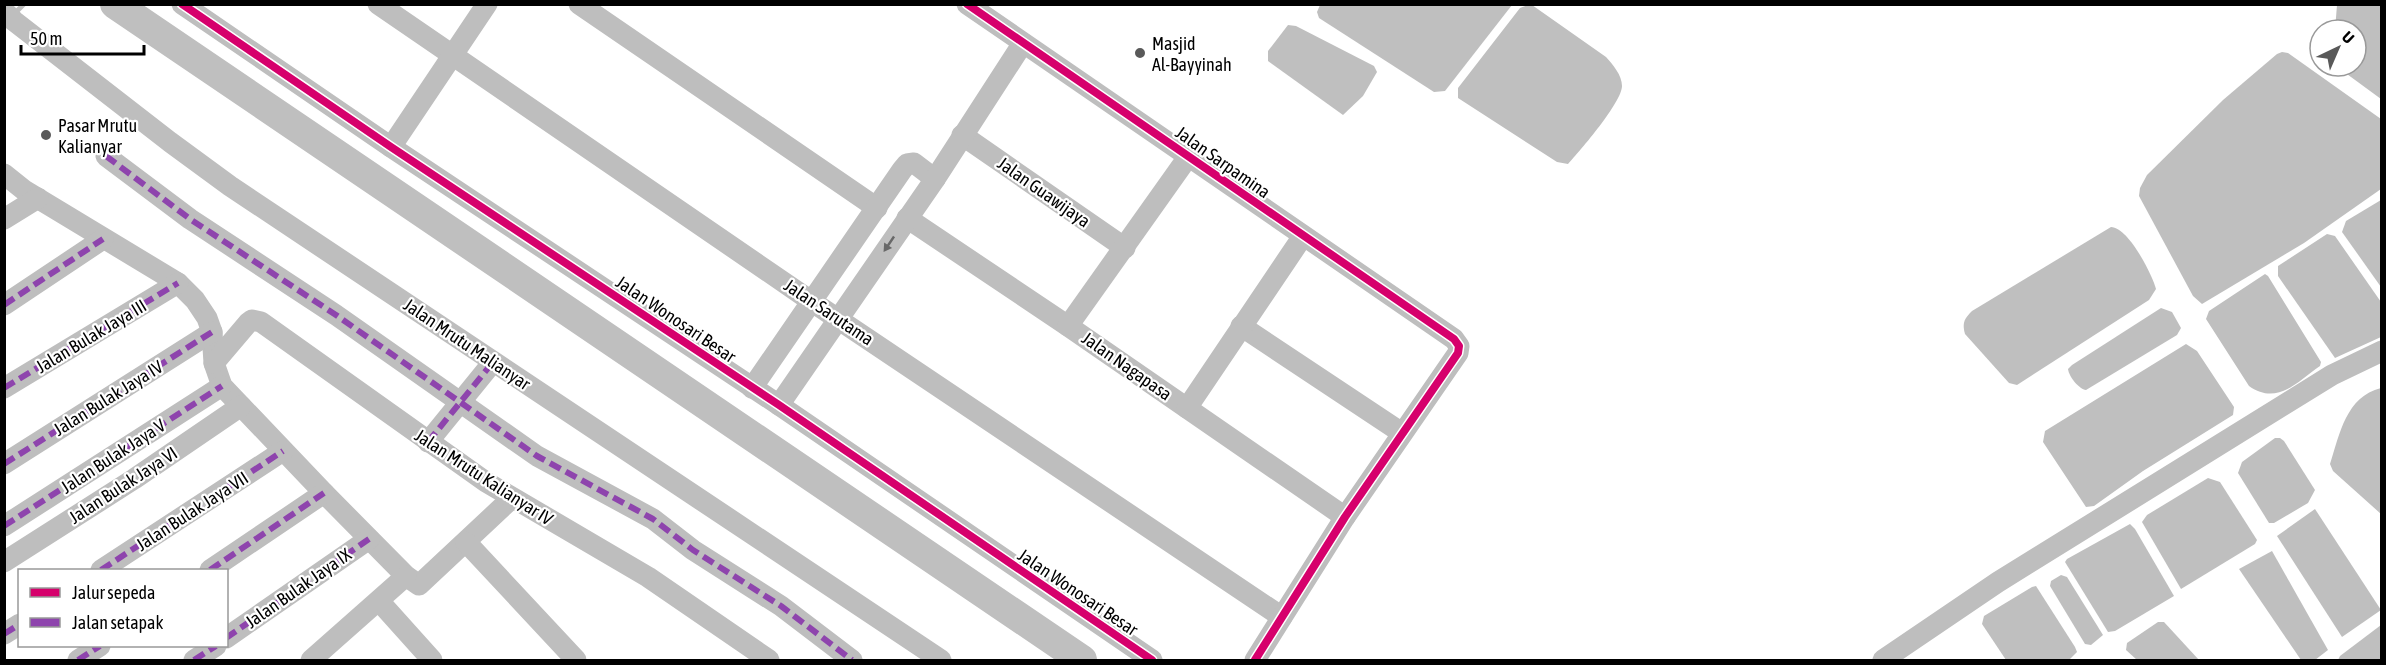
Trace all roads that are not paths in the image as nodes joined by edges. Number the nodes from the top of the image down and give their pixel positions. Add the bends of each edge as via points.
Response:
1 (182, 4) edge
2 (378, 4) edge
3 (487, 4) edge
4 (579, 4) edge
5 (967, 4) edge
6 (9, 15) edge
7 (1023, 43) junction
8 (452, 55) junction
9 (962, 135) junction
10 (391, 147) junction
11 (106, 156) dead end
12 (1188, 157) junction
13 (4, 174) edge
14 (935, 179) junction
15 (38, 198) junction
16 (877, 208) junction
17 (907, 218) junction
18 (4, 219) edge
19 (1303, 236) junction
20 (103, 239) junction
21 (1125, 248) junction
22 (844, 256) junction
23 (870, 273) junction
24 (178, 283) junction
25 (811, 301) junction
26 (4, 305) edge
27 (838, 318) junction
28 (1068, 326) junction
29 (1241, 326) junction
30 (212, 332) junction
31 (2382, 351) edge
32 (493, 362) junction
33 (214, 363) junction
34 (222, 386) junction
35 (4, 388) edge
36 (752, 388) junction
37 (460, 402) junction
38 (779, 405) junction
39 (241, 406) junction
40 (1186, 408) junction
41 (1402, 433) junction
42 (428, 442) junction
43 (284, 451) junction
44 (4, 464) edge
45 (324, 493) junction
46 (512, 498) junction
47 (1345, 517) junction
48 (4, 526) edge
49 (369, 538) junction
50 (466, 542) junction
51 (4, 562) edge
52 (103, 569) edge
53 (211, 569) edge
54 (406, 576) junction
55 (379, 601) junction
56 (1282, 617) junction
57 (18, 625) edge
58 (4, 634) edge
59 (228, 637) edge
60 (97, 647) edge
61 (213, 647) edge
62 (1892, 658) edge
63 (78, 660) edge
64 (194, 660) edge
65 (311, 660) edge
66 (432, 660) edge
67 (576, 660) edge
68 (769, 660) edge
69 (852, 660) edge
70 (941, 660) edge
71 (1152, 660) edge
72 (1255, 660) edge

1 - 10 street, Jalan Wonosari Besar
2 - 8 street, Jalan Sarutama
3 - 8 street
4 - 16 street
5 - 7 street, Jalan Sarpamina
6 - 32 street, Jalan Mrutu Malianyar via 230,186
7 - 9 street
7 - 12 street, Jalan Sarpamina
8 - 10 street
8 - 25 street, Jalan Sarutama
9 - 14 street
9 - 21 street, Jalan Guawijaya
10 - 36 street, Jalan Wonosari Besar
11 - 37 street via 190,219
12 - 19 street, Jalan Sarpamina
12 - 21 street
13 - 15 street
14 - 16 street via 914,163 907,164
14 - 17 street
15 - 18 street
15 - 20 street
16 - 22 street
17 -> 23 street
17 - 28 street, Jalan Nagapasa
19 - 29 street
19 - 41 street, Jalan Sarpamina via 1459,346
20 - 24 street
20 - 26 street
21 - 28 street
22 - 23 street
22 - 25 street
23 - 27 street
24 - 30 street via 195,300
24 - 35 street, Jalan Bulak Jaya III
25 - 27 street, Jalan Sarutama
25 - 36 street
27 - 38 street
27 - 56 street, Jalan Sarutama
28 - 40 street, Jalan Nagapasa
29 - 40 street
29 - 41 street
30 - 33 street
30 - 44 street, Jalan Bulak Jaya IV
31 - 62 street via 2332,375 2028,563
32 - 37 street
32 - 70 street, Jalan Mrutu Malianyar
33 - 34 street
33 - 42 street, Jalan Mrutu Kalianyar IV via 248,323 257,320
34 - 39 street
34 - 48 street, Jalan Bulak Jaya V
36 - 38 street, Jalan Wonosari Besar
37 - 42 street
37 - 69 street via 537,456 653,519 693,550 781,606
38 - 71 street, Jalan Wonosari Besar
39 - 43 street
39 - 51 street, Jalan Bulak Jaya VI
40 - 47 street, Jalan Nagapasa
41 - 47 street
42 - 46 street, Jalan Mrutu Kalianyar IV
43 - 45 street
43 - 52 street, Jalan Bulak Jaya VII
45 - 49 street
45 - 53 street
46 - 50 street
46 - 68 street, Jalan Mrutu Kalianyar IV via 648,577
47 - 56 street
49 - 54 street
49 - 59 street, Jalan Bulak Jaya IX
50 - 54 street via 421,585
50 - 67 street
54 - 55 street
55 - 65 street
55 - 66 street
56 - 72 street
57 - 58 street
60 - 63 street
61 - 64 street

